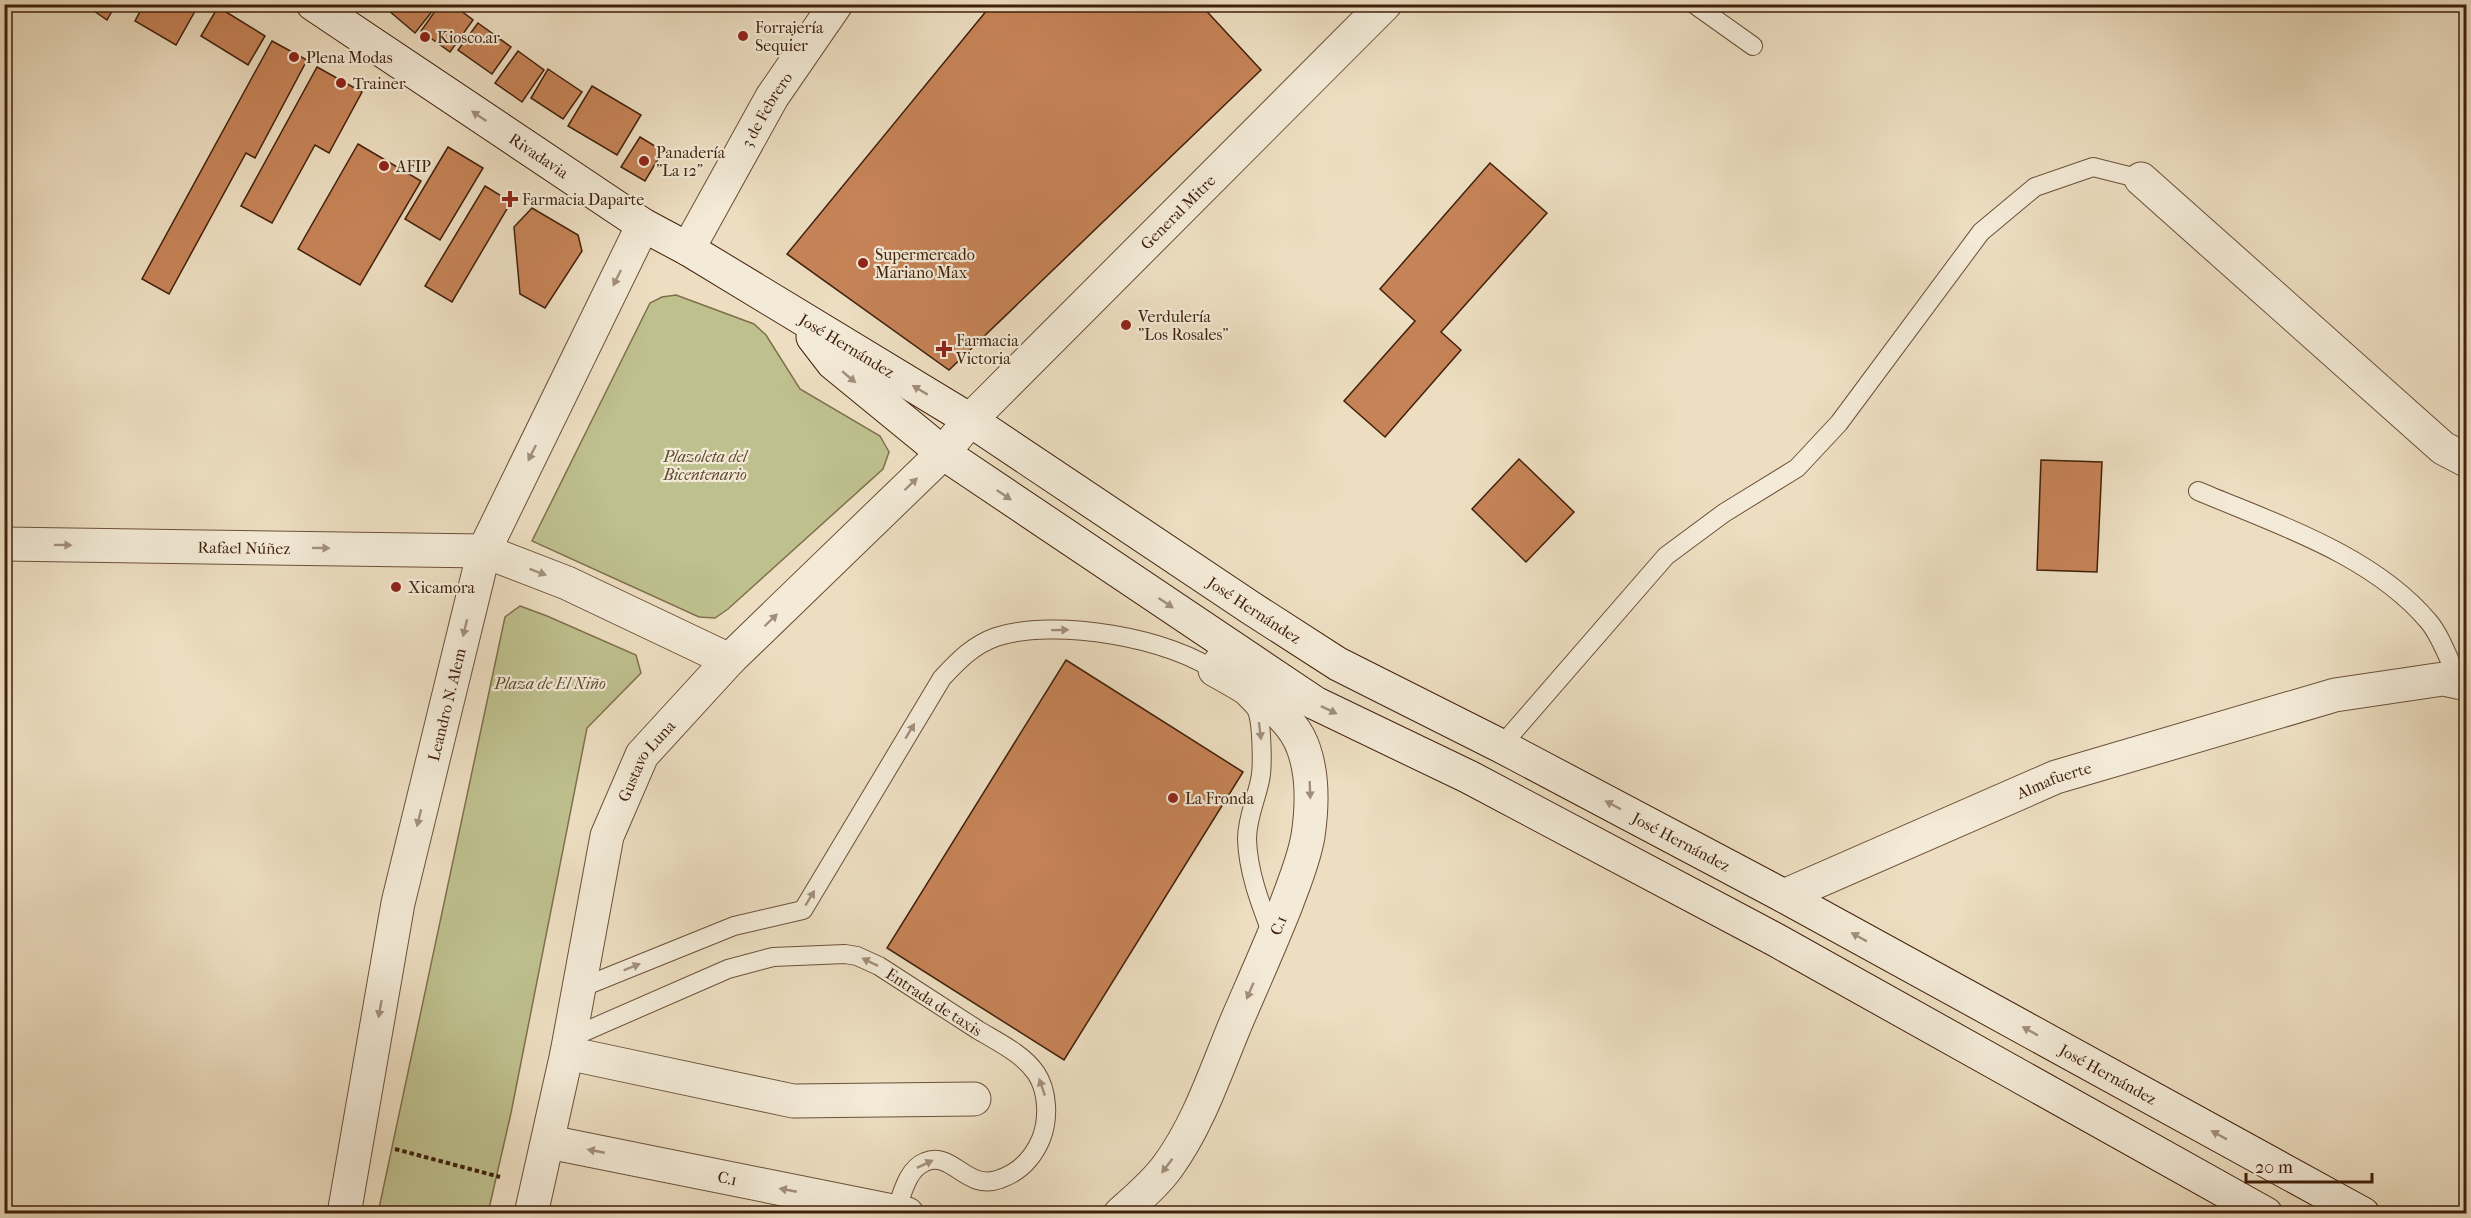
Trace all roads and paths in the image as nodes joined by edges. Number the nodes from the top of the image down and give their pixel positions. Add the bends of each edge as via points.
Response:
1 (313, 4) edge
2 (836, 4) edge
3 (1385, 4) edge
4 (1694, 4) edge
5 (1753, 45) dead end
6 (2141, 179) joint
7 (643, 225) junction
8 (688, 249) junction
9 (798, 317) junction
10 (970, 420) junction
11 (943, 453) junction
12 (2466, 460) edge
13 (2198, 491) dead end
14 (4, 544) edge
15 (484, 551) junction
16 (1223, 658) junction
17 (729, 660) junction
18 (2463, 684) edge
19 (1501, 746) junction
20 (1784, 896) junction
21 (1273, 937) junction
22 (578, 989) junction
23 (568, 1045) junction
24 (974, 1099) dead end
25 (358, 1140) junction
26 (549, 1142) junction
27 (533, 1200) edge
28 (902, 1212) edge
29 (344, 1214) edge
30 (1120, 1214) edge
31 (2266, 1214) edge
32 (2363, 1214) edge

7 -> 1 street, Rivadavia
2 - 8 street, 3 de Febrero via 772,97
3 - 10 street, General Mitre
4 - 5 lane
6 - 12 street via 2443,448
6 - 19 lane via 2093,167 2035,187 1981,232 1832,430 1797,468 1724,513 1666,556
7 - 8 street, Rivadavia
7 -> 15 street, Leandro N. Alem
8 - 9 street, Rivadavia
10 -> 9 street, José Hernández
9 -> 11 street, José Hernández via 833,363
10 - 11 street, Gustavo Luna
10 - 19 street, José Hernández via 1338,664
11 -> 16 street, José Hernández
17 -> 11 street, Gustavo Luna
13 - 18 lane via 2321,543 2389,584 2430,623
14 -> 15 street, Rafael Núñez
15 -> 17 street via 567,583
15 -> 25 street, Leandro N. Alem via 398,903
16 -> 21 lane via 1237,688 1257,711 1260,779 1250,809 1247,837 1250,867
16 -> 21 street, C.1 via 1245,688 1282,716 1300,740 1309,768 1308,836
22 -> 16 lane via 734,926 803,910 942,678 964,654 995,638 1025,631 1070,630 1117,635 1170,650
16 -> 31 street, José Hernández via 1468,777 1776,940
17 - 22 street, Gustavo Luna via 642,755 607,836
18 - 20 street, Almafuerte via 2443,679 2335,694 2056,777
20 -> 19 street, José Hernández
32 -> 20 street, José Hernández
21 -> 30 street, C.1 via 1193,1124 1168,1167
22 - 23 street, Gustavo Luna
23 - 24 street via 793,1101
23 - 26 street, Gustavo Luna
28 -> 23 lane, Entrada de taxis via 911,1174 927,1161 945,1161 969,1178 990,1182 1027,1163 1044,1133 1046,1097 1043,1084 1024,1059 867,960 844,954 772,957 728,969
25 - 27 path
25 - 29 street, Leandro N. Alem
26 - 27 street, Gustavo Luna
28 -> 26 street, C.1

